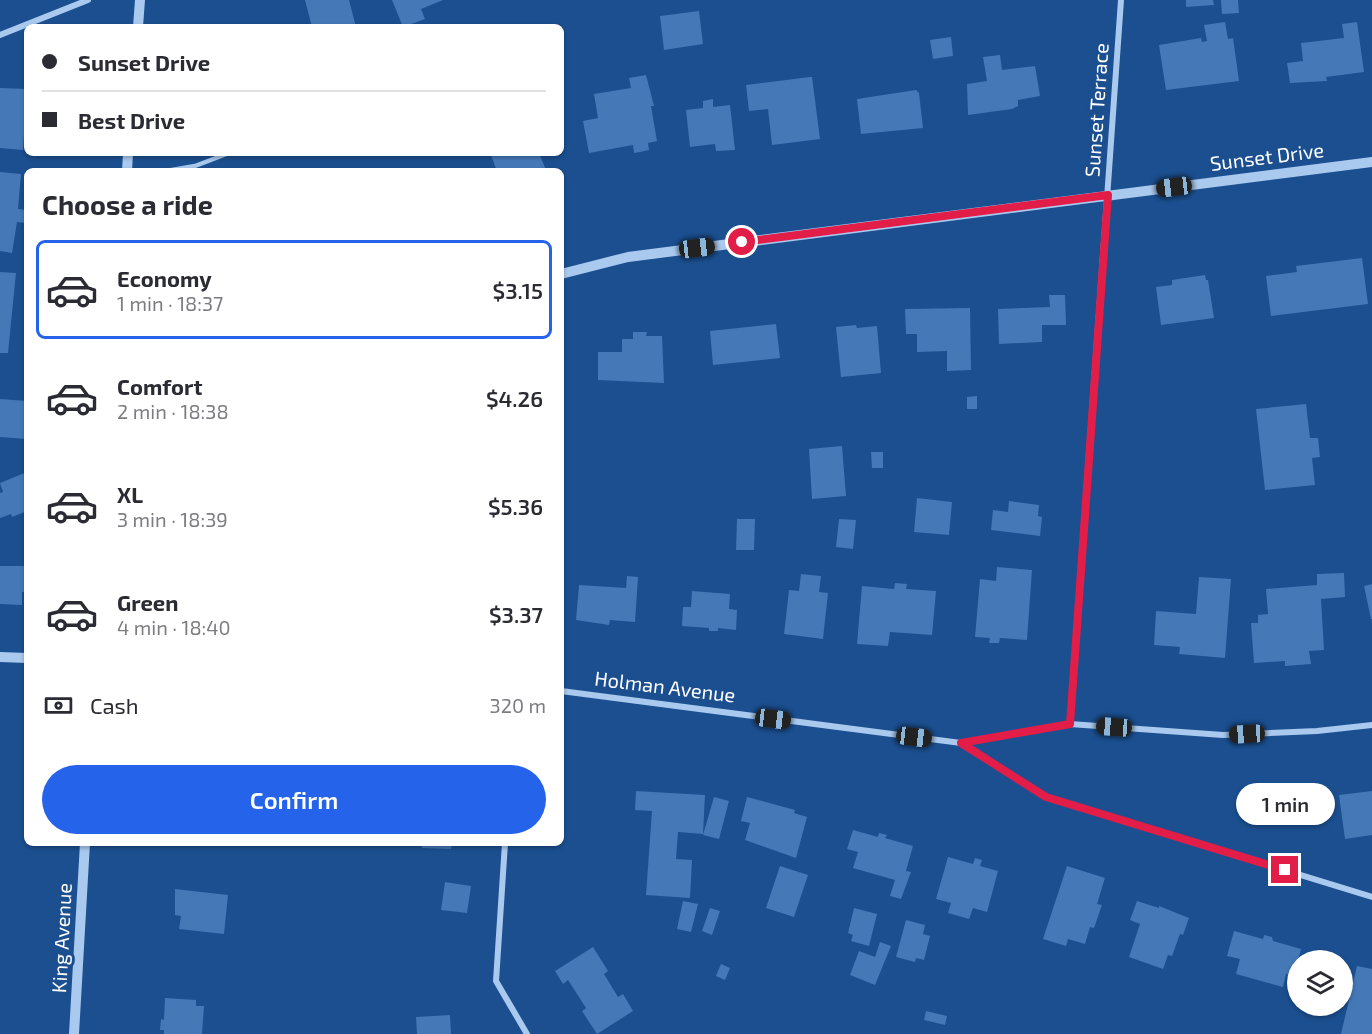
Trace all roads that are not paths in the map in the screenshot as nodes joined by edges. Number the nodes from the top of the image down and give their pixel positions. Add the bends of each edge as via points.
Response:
1 (88, 0) edge
2 (140, 0) edge
3 (1121, 0) edge
4 (28, 24) edge
5 (138, 24) edge
6 (24, 25) edge
7 (0, 35) edge
8 (221, 156) edge
9 (1372, 162) edge
10 (183, 168) edge
11 (1108, 195) junction
12 (564, 273) edge
13 (0, 657) edge
14 (24, 658) edge
15 (564, 691) edge
16 (1070, 724) junction
17 (1372, 725) edge
18 (961, 743) junction
19 (85, 846) edge
20 (505, 846) edge
21 (1372, 897) edge
22 (75, 1034) edge
23 (528, 1034) edge

1 - 4 street
2 - 5 street
3 - 11 street, Sunset Terrace
6 - 7 street
8 - 10 lane
9 - 11 street, Sunset Drive
11 - 12 street, Sunset Drive via 628,257
11 - 16 street, Sunset Terrace
13 - 14 street
15 - 18 street, Holman Avenue
16 - 17 street, Holman Avenue via 1223,735
16 - 18 street, Holman Avenue
18 - 21 street via 1046,797
19 - 22 street, King Avenue
20 - 23 street via 496,981

